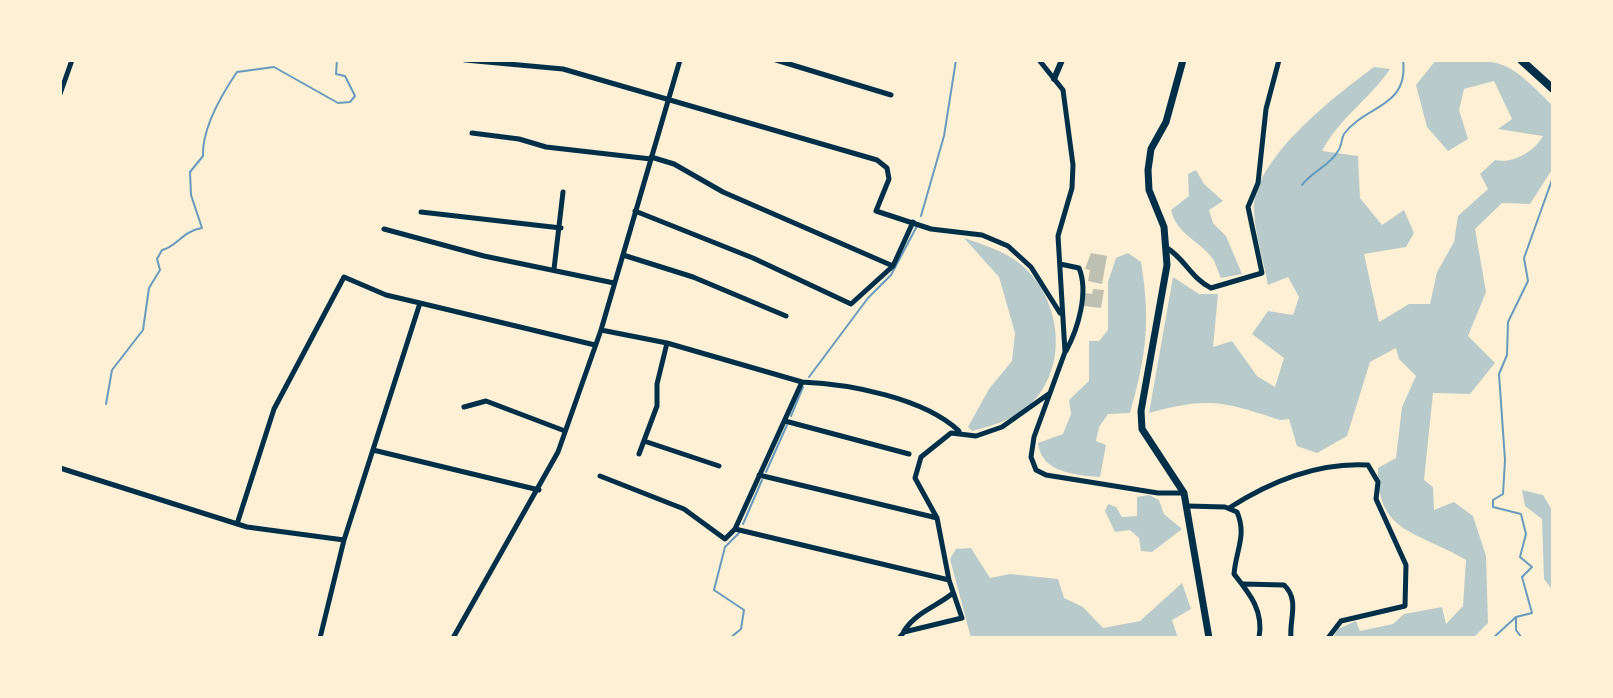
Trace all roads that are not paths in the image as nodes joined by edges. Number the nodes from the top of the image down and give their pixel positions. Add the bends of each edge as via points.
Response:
1 (72, 60) edge
2 (465, 60) edge
3 (680, 60) edge
4 (776, 60) edge
5 (1039, 60) edge
6 (1062, 60) edge
7 (1183, 60) edge
8 (1279, 60) edge
9 (1521, 60) edge
10 (1054, 79) junction
11 (1553, 89) edge
12 (60, 94) edge
13 (891, 95) dead end
14 (666, 100) junction
15 (472, 133) dead end
16 (651, 158) junction
17 (563, 192) dead end
18 (635, 211) junction
19 (421, 212) dead end
20 (913, 222) junction
21 (561, 228) junction
22 (384, 229) dead end
23 (1167, 248) junction
24 (623, 255) junction
25 (1060, 264) junction
26 (893, 266) junction
27 (554, 269) junction
28 (614, 283) junction
29 (420, 303) junction
30 (1060, 313) junction
31 (786, 316) dead end
32 (601, 330) junction
33 (667, 343) junction
34 (595, 345) junction
35 (1065, 352) junction
36 (802, 382) junction
37 (1052, 391) junction
38 (464, 407) dead end
39 (785, 421) junction
40 (565, 431) junction
41 (959, 431) junction
42 (644, 441) junction
43 (373, 450) junction
44 (639, 454) dead end
45 (909, 454) dead end
46 (719, 466) dead end
47 (60, 468) edge
48 (759, 475) junction
49 (600, 476) dead end
50 (539, 490) junction
51 (1184, 493) junction
52 (1187, 506) junction
53 (1229, 508) junction
54 (937, 518) junction
55 (237, 524) junction
56 (735, 529) junction
57 (344, 540) junction
58 (949, 580) junction
59 (1242, 584) junction
60 (953, 593) junction
61 (904, 632) junction
62 (320, 638) edge
63 (453, 638) edge
64 (899, 638) edge
65 (1209, 638) edge
66 (1259, 638) edge
67 (1291, 638) edge
68 (1328, 638) edge

1 - 12 street
2 - 14 street via 563,69
3 - 14 street
4 - 13 street
5 - 10 street
6 - 10 street
7 - 23 main road via 1148,170
8 - 23 street via 1266,109 1258,183 1248,207 1262,273 1211,288 1196,281 1179,255
9 - 11 main road
10 - 25 street via 1063,90 1073,165 1072,188 1059,224
14 - 16 street
14 - 20 street via 877,160 887,168 889,179 876,211
15 - 16 street
16 - 18 street
16 - 26 street
17 - 21 street
18 - 24 street
18 - 26 street via 851,304
19 - 21 street
20 - 26 street
20 - 30 street via 982,235 1008,246 1031,267
21 - 27 street
22 - 27 street
23 - 51 main road via 1165,293 1142,429
24 - 28 street
24 - 31 street
25 - 30 street
25 - 35 street via 1079,268 1083,278 1079,321
27 - 28 street
28 - 32 street
29 - 34 street
29 - 43 street
29 - 55 street via 344,277 274,409
30 - 35 street
32 - 33 street
32 - 34 street
33 - 36 street
33 - 42 street via 657,406
34 - 40 street
35 - 37 street
36 - 39 street
36 - 41 street via 832,383 923,407
37 - 41 street via 1002,427 976,436
37 - 51 street via 1034,437 1031,457 1036,470 1065,479
38 - 40 street via 486,401
39 - 45 street
39 - 48 street
40 - 50 street
41 - 54 street via 916,466 915,478
42 - 44 street
42 - 46 street
43 - 50 street
43 - 57 street
47 - 55 street
48 - 54 street
48 - 56 street
49 - 56 street via 684,509 725,539
50 - 63 street
51 - 52 main road
52 - 53 street
52 - 65 main road
53 - 59 street via 1243,526 1234,574
53 - 68 street via 1272,483 1307,471 1341,463 1368,465 1378,482 1376,499 1406,565 1405,606 1341,621
54 - 58 street
55 - 57 street
56 - 58 street
57 - 62 street
58 - 60 street
59 - 66 street via 1256,603
59 - 67 street via 1284,585 1291,592
60 - 61 street via 916,615
60 - 61 street via 962,618
61 - 64 street

